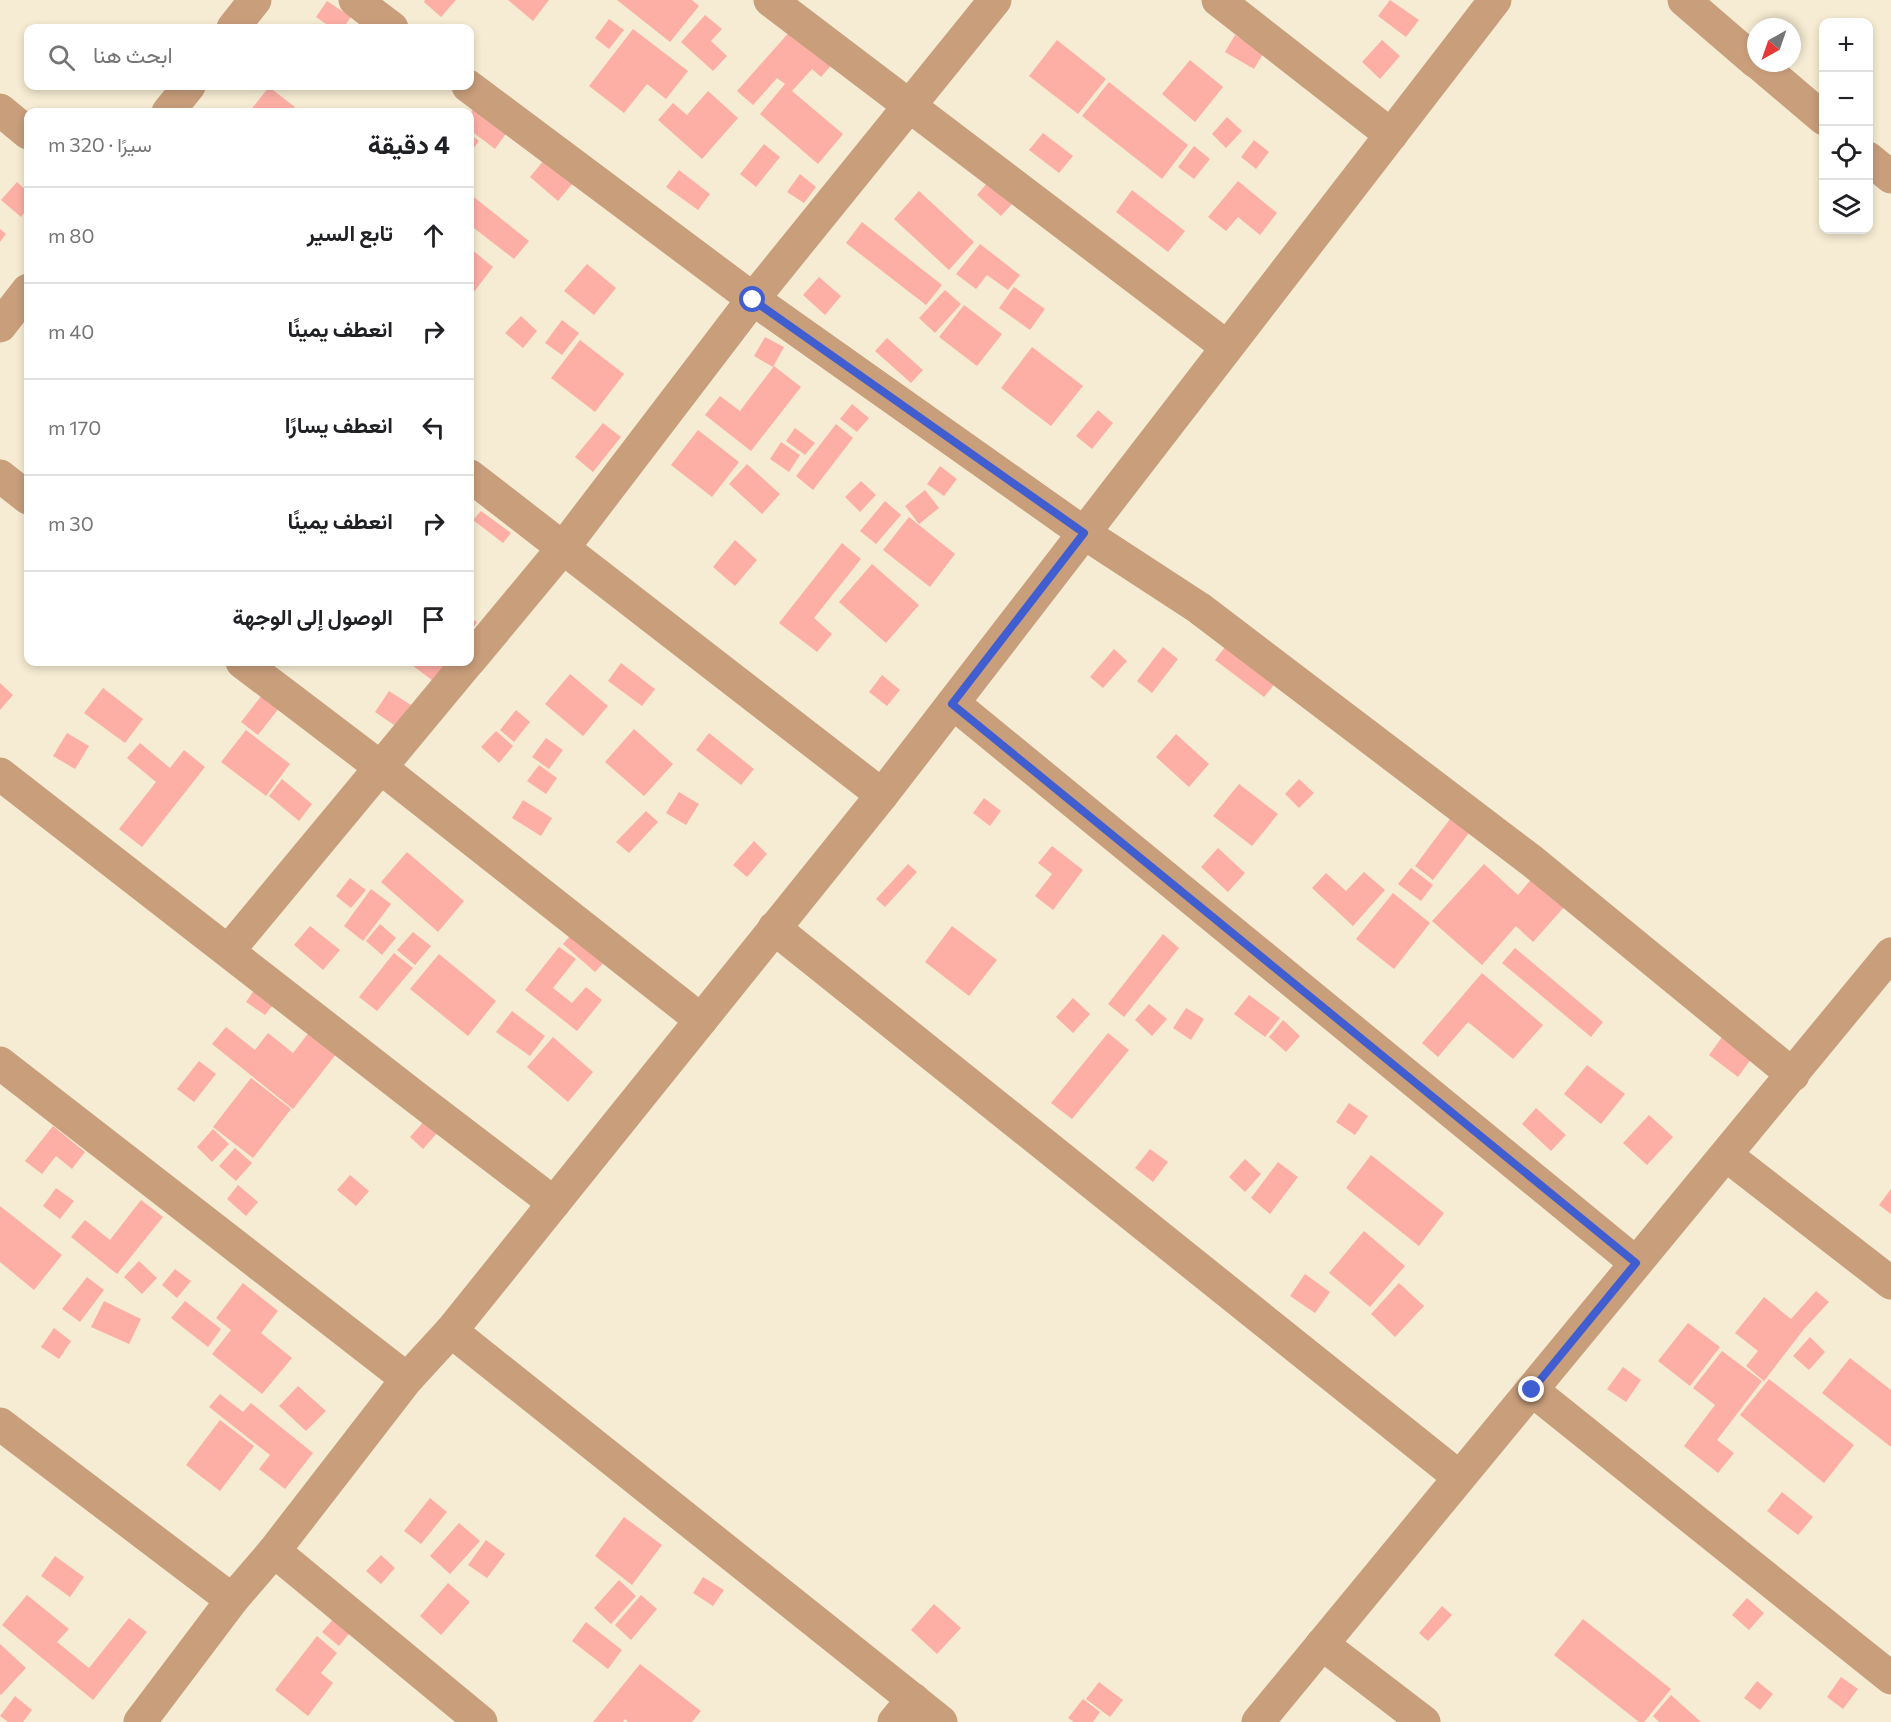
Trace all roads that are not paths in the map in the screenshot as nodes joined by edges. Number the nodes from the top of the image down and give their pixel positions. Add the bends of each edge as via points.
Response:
1 (255, 0) edge
2 (355, 0) edge
3 (770, 0) edge
4 (995, 0) edge
5 (1218, 0) edge
6 (1495, 0) edge
7 (1684, 0) edge
8 (236, 24) edge
9 (388, 24) edge
10 (1747, 54) edge
11 (1769, 72) edge
12 (186, 90) edge
13 (473, 90) edge
14 (909, 107) junction
15 (171, 108) edge
16 (0, 110) edge
17 (1819, 115) edge
18 (24, 130) edge
19 (1391, 135) junction
20 (1873, 161) edge
21 (1891, 177) edge
22 (24, 295) edge
23 (753, 300) junction
24 (0, 326) edge
25 (1227, 347) junction
26 (0, 476) edge
27 (474, 479) edge
28 (24, 495) edge
29 (1084, 533) junction
30 (563, 548) junction
31 (474, 655) edge
32 (247, 666) edge
33 (465, 666) edge
34 (952, 704) junction
35 (380, 767) junction
36 (5, 788) edge
37 (882, 795) junction
38 (774, 928) junction
39 (229, 950) junction
40 (1891, 954) edge
41 (701, 1020) junction
42 (0, 1063) edge
43 (1793, 1075) junction
44 (1726, 1155) junction
45 (555, 1203) junction
46 (1636, 1263) junction
47 (1891, 1282) edge
48 (451, 1331) junction
49 (407, 1379) junction
50 (1532, 1390) junction
51 (0, 1424) edge
52 (1459, 1477) junction
53 (274, 1551) junction
54 (232, 1600) junction
55 (1322, 1644) junction
56 (1891, 1678) edge
57 (904, 1710) edge
58 (140, 1722) edge
59 (482, 1722) edge
60 (941, 1722) edge
61 (1258, 1722) edge
62 (1424, 1722) edge

1 - 8 street
2 - 9 street
3 - 14 street
4 - 14 street
5 - 19 street
6 - 19 street
7 - 10 street
11 - 17 street
12 - 15 street
13 - 23 street
14 - 23 street
14 - 25 street
16 - 18 street
19 - 25 street
20 - 21 street
22 - 24 street
23 - 29 street
23 - 30 street
25 - 29 street
26 - 28 street
27 - 30 street
29 - 34 street
29 - 43 street via 1198,608 1532,861
30 - 31 street
30 - 37 street
32 - 35 street
33 - 35 street
34 - 37 street
34 - 46 street
35 - 39 street
35 - 41 street
36 - 39 street
37 - 38 street
38 - 41 street
38 - 52 street
39 - 45 street
40 - 43 street
41 - 45 street
42 - 49 street
43 - 44 street
44 - 46 street
44 - 47 street
45 - 48 street
46 - 50 street
48 - 49 street
48 - 57 street
49 - 53 street
50 - 52 street
50 - 56 street
51 - 54 street
52 - 55 street
53 - 54 street
53 - 59 street
54 - 58 street
55 - 61 street
55 - 62 street
57 - 60 street

